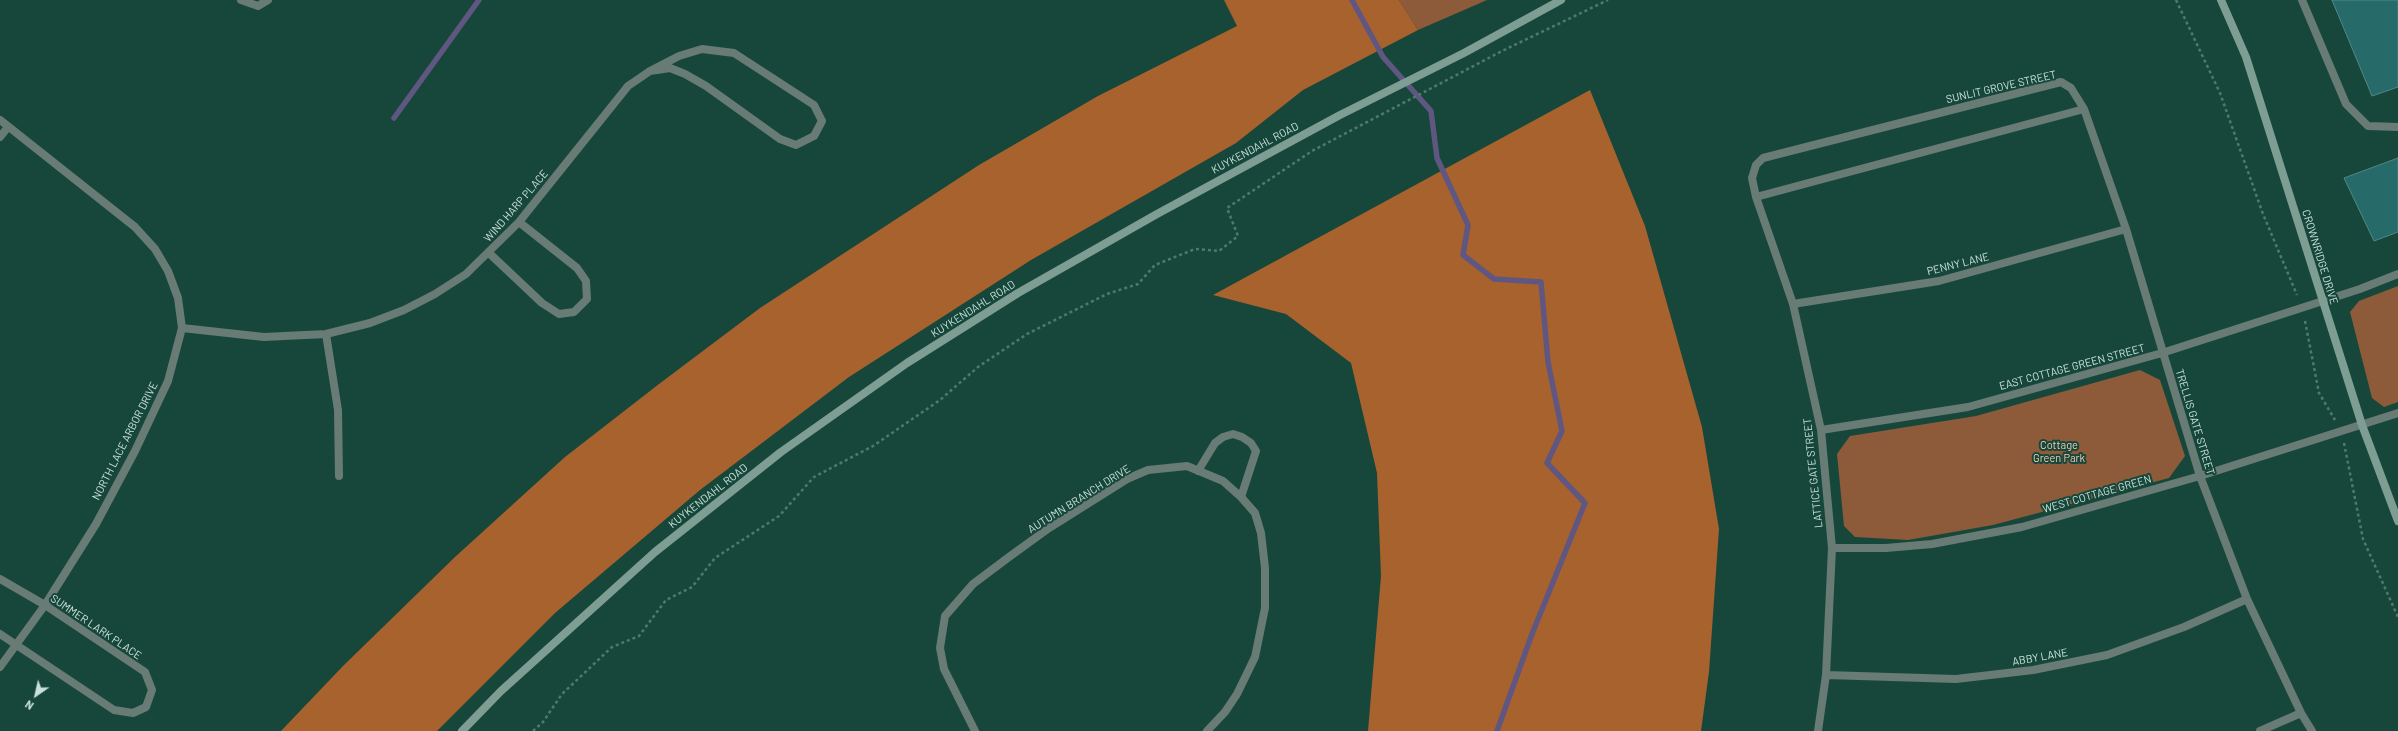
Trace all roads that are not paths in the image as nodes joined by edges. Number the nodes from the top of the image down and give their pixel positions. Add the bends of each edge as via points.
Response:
1 (241, 0) edge
2 (268, 0) edge
3 (1561, 0) edge
4 (2221, 0) edge
5 (2302, 0) edge
6 (650, 71) junction
7 (2084, 108) junction
8 (0, 120) edge
9 (8, 127) junction
10 (2398, 127) edge
11 (0, 137) edge
12 (1756, 197) junction
13 (519, 222) junction
14 (2126, 229) junction
15 (489, 253) junction
16 (2398, 274) edge
17 (2322, 301) junction
18 (1793, 304) junction
19 (182, 328) junction
20 (326, 334) junction
21 (2162, 353) junction
22 (2398, 413) edge
23 (2362, 425) junction
24 (1821, 430) junction
25 (1198, 471) junction
26 (339, 476) dead end
27 (2200, 476) junction
28 (1241, 497) junction
29 (2398, 521) edge
30 (1832, 548) junction
31 (0, 579) edge
32 (2248, 599) junction
33 (45, 605) junction
34 (0, 634) edge
35 (16, 643) junction
36 (0, 667) edge
37 (1826, 675) junction
38 (2301, 713) junction
39 (462, 731) edge
40 (975, 731) edge
41 (1207, 731) edge
42 (1818, 731) edge
43 (2260, 731) edge
44 (2312, 731) edge

1 - 2 street via 258,6
3 - 39 main road, KUYKENDAHL ROAD via 1157,214 1024,290 901,368 781,452 655,552 501,691
4 - 17 main road, CROWNRIDGE DRIVE via 2246,56
5 - 10 street via 2346,104 2368,126
6 - 6 street, WIND HARP PLACE via 670,68 685,74 780,139 796,145 814,136 822,121 814,105 734,53 702,49 679,56
6 - 13 street, WIND HARP PLACE via 628,86
7 - 12 street
7 - 12 street, SUNLIT GROVE STREET via 2071,88 2061,82 1762,158 1756,165 1752,178
7 - 14 street, TRELLIS GATE STREET
8 - 9 street, NORTH LACE ARBOR DRIVE
9 - 11 street
9 - 19 street, NORTH LACE ARBOR DRIVE via 135,227 155,249 168,271 178,298
12 - 18 street, LATTICE GATE STREET
13 - 15 street, WIND HARP PLACE
13 - 15 street via 576,268 586,281 587,299 574,312 559,314 542,303
14 - 18 street, PENNY LANE via 1939,281
14 - 21 street, TRELLIS GATE STREET
15 - 20 street, WIND HARP PLACE via 466,274 404,310 370,323
16 - 17 street, EAST COTTAGE GREEN STREET via 2360,290
17 - 21 street, EAST COTTAGE GREEN STREET
17 - 23 main road, CROWNRIDGE DRIVE
18 - 24 street, LATTICE GATE STREET
19 - 20 street, WIND HARP PLACE via 264,337
19 - 33 street, NORTH LACE ARBOR DRIVE via 168,381 135,451 96,524
20 - 26 street via 338,410
21 - 24 street, EAST COTTAGE GREEN STREET via 1968,407
21 - 27 street, TRELLIS GATE STREET
22 - 23 street, WEST COTTAGE GREEN
23 - 27 street, WEST COTTAGE GREEN
23 - 29 main road, CROWNRIDGE DRIVE
24 - 30 street, LATTICE GATE STREET
25 - 28 street, AUTUMN BRANCH DRIVE via 1223,481
25 - 28 street via 1215,443 1233,434 1242,437 1256,450
25 - 40 street, AUTUMN BRANCH DRIVE via 1187,466 1148,470 1127,479 1050,528 973,584 945,616 940,648 944,669
27 - 30 street, WEST COTTAGE GREEN via 2022,527 1976,537 1886,548
27 - 32 street, TRELLIS GATE STREET
28 - 41 street, AUTUMN BRANCH DRIVE via 1255,513 1261,533 1265,608 1255,657 1225,712
30 - 37 street, LATTICE GATE STREET
31 - 33 street, SUMMER LARK PLACE
32 - 37 street, ABBY LANE via 2184,627 2114,652 2033,670 1956,679
32 - 38 street, TRELLIS GATE STREET
33 - 35 street, NORTH LACE ARBOR DRIVE
33 - 35 street, SUMMER LARK PLACE via 145,672 152,690 146,707 133,713 114,710
34 - 35 street, SUMMER LARK PLACE
35 - 36 street, NORTH LACE ARBOR DRIVE
37 - 42 street, LATTICE GATE STREET
38 - 43 street
38 - 44 street, TRELLIS GATE STREET

